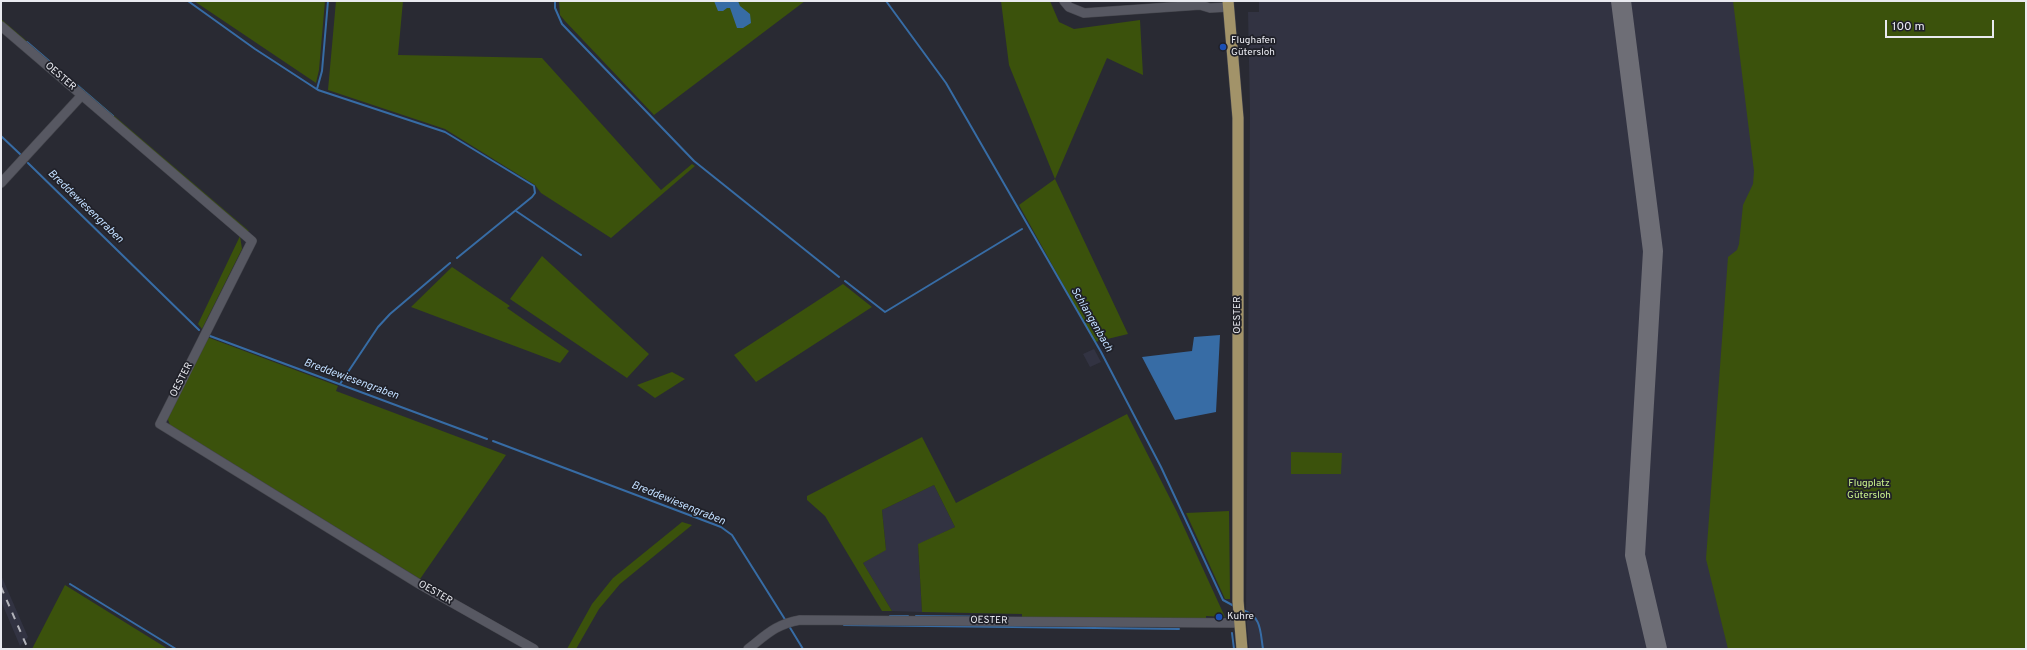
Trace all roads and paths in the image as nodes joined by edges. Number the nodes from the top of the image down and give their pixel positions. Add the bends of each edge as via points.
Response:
1 (1064, 1) edge
2 (1203, 3) edge
3 (1228, 4) edge
4 (1, 26) edge
5 (82, 95) junction
6 (1, 183) edge
7 (1239, 619) junction
8 (534, 649) edge
9 (748, 649) edge
10 (1242, 649) edge

1 - 2 street via 1069,7 1084,13
2 - 3 street via 1210,8
3 - 7 main road, OESTER via 1238,118
4 - 5 street, OESTER
5 - 6 street
5 - 8 street, OESTER via 252,241 160,424 419,584
7 - 9 street, OESTER via 800,620 776,627
7 - 10 main road, OESTER

